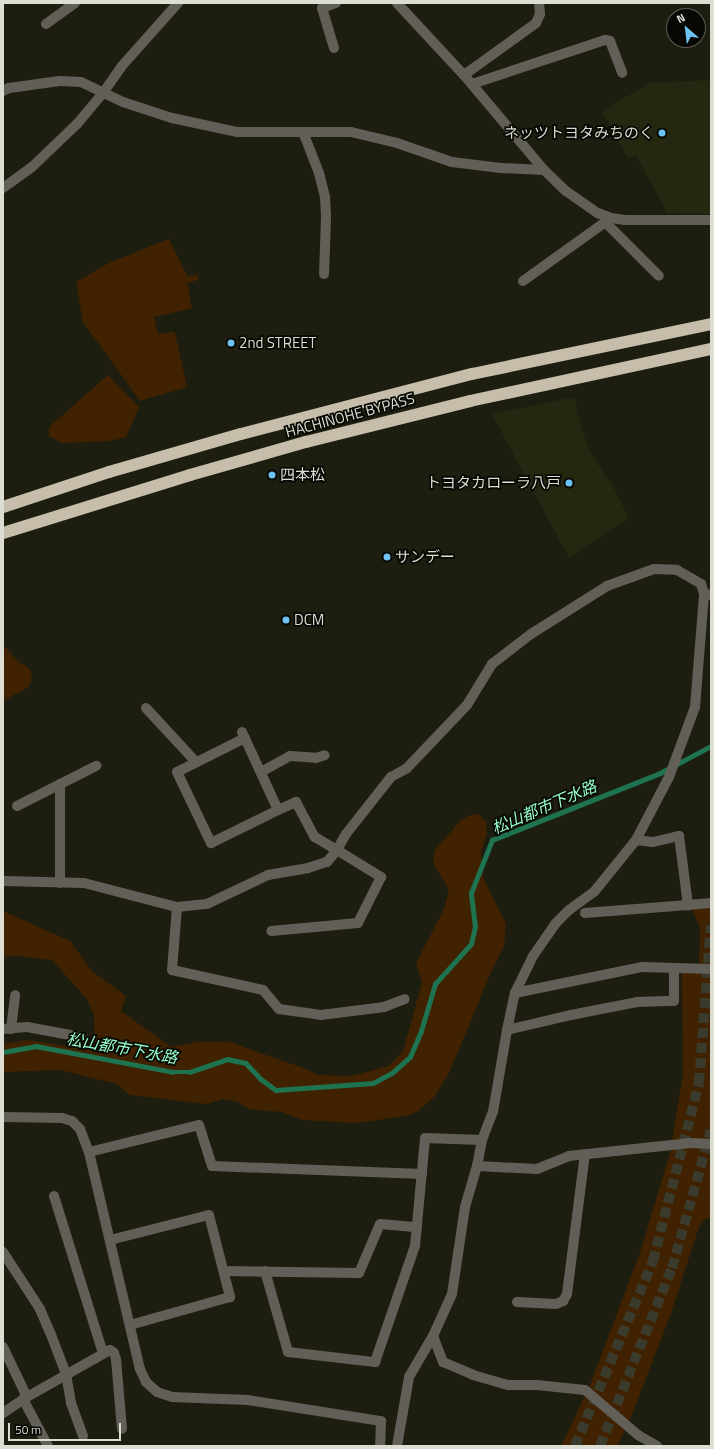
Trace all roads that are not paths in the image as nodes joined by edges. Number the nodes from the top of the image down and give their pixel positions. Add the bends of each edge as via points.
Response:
1 (75, 3) edge
2 (178, 3) edge
3 (336, 3) edge
4 (397, 3) edge
5 (539, 3) edge
6 (46, 24) dead end
7 (334, 48) dead end
8 (622, 73) dead end
9 (464, 75) junction
10 (472, 84) junction
11 (5, 88) edge
12 (104, 93) junction
13 (303, 132) junction
14 (544, 170) junction
15 (3, 188) edge
16 (608, 220) junction
17 (711, 220) edge
18 (324, 274) dead end
19 (659, 276) dead end
20 (523, 281) dead end
21 (711, 324) edge
22 (711, 349) edge
23 (3, 507) edge
24 (3, 533) edge
25 (707, 595) edge
26 (146, 708) dead end
27 (325, 755) dead end
28 (196, 762) junction
29 (96, 766) dead end
30 (261, 772) junction
31 (60, 784) junction
32 (16, 806) dead end
33 (278, 810) junction
34 (636, 840) junction
35 (337, 850) junction
36 (3, 880) edge
37 (60, 883) junction
38 (711, 903) edge
39 (688, 905) junction
40 (177, 907) junction
41 (585, 913) dead end
42 (270, 932) dead end
43 (674, 968) junction
44 (711, 969) edge
45 (515, 993) junction
46 (15, 995) dead end
47 (405, 999) dead end
48 (7, 1029) edge
49 (507, 1030) junction
50 (81, 1037) dead end
51 (3, 1117) edge
52 (482, 1140) junction
53 (711, 1144) edge
54 (89, 1152) junction
55 (585, 1154) junction
56 (477, 1166) junction
57 (422, 1174) junction
58 (54, 1196) dead end
59 (417, 1227) junction
60 (110, 1240) junction
61 (3, 1252) edge
62 (224, 1271) junction
63 (265, 1271) junction
64 (517, 1302) dead end
65 (130, 1325) junction
66 (433, 1336) junction
67 (3, 1348) edge
68 (103, 1353) junction
69 (66, 1374) junction
70 (25, 1398) junction
71 (3, 1413) edge
72 (122, 1429) dead end
73 (83, 1436) dead end
74 (48, 1446) edge
75 (380, 1446) edge
76 (397, 1446) edge
77 (657, 1446) edge

1 - 6 street
2 - 12 street via 121,67
3 - 7 street via 322,8
4 - 9 street
5 - 9 street via 540,14 536,23
8 - 10 street via 610,41 605,40
9 - 10 street
10 - 14 street
11 - 12 street via 60,81 81,82
12 - 13 street via 122,102 172,118 237,132
12 - 15 street via 77,124 32,167
13 - 14 street via 351,132 397,143 452,162
13 - 18 street via 319,173 325,197
14 - 16 street via 566,191
16 - 17 street
16 - 19 street
16 - 20 street
21 - 23 highway, HACHINOHE BYPASS via 472,374 241,434 110,472
22 - 24 highway, HACHINOHE BYPASS via 470,401 306,442
25 - 34 street via 695,707 669,777
25 - 35 street via 701,584 677,570 654,569 607,586 531,634 492,664 467,705 407,768 392,777 346,834
26 - 28 street
27 - 30 street via 316,758 290,756
28 - 30 street via 244,735
28 - 33 street via 177,772 211,843
29 - 31 street
30 - 33 street
31 - 32 street
31 - 37 street
33 - 35 street via 296,802 315,837
34 - 39 street via 653,842 679,836
34 - 45 street via 594,892 556,923 533,956
35 - 40 street via 327,862 268,875 207,904
35 - 42 street via 381,877 358,923
36 - 37 street
37 - 40 street via 84,884
38 - 39 street
39 - 41 street
40 - 47 street via 172,970 263,990 279,1009 321,1015 384,1007
43 - 44 street
43 - 45 street via 642,967
43 - 49 street via 674,1001 637,1002
45 - 49 street
46 - 48 street
48 - 50 street via 27,1027
49 - 52 street via 493,1112
51 - 54 street via 62,1118 72,1121 80,1129
52 - 56 street
52 - 57 street via 425,1138
53 - 55 street via 690,1142
54 - 57 street via 199,1125 212,1166
54 - 60 street
55 - 56 street via 569,1156 537,1169
55 - 64 street via 567,1294 563,1301 556,1304
56 - 66 street via 465,1207 452,1294
57 - 59 street
58 - 68 street
59 - 63 street via 380,1224 359,1273
59 - 63 street via 415,1246 375,1362 288,1352
60 - 62 street via 210,1215
60 - 65 street
61 - 69 street via 40,1309
62 - 63 street
62 - 65 street via 230,1297
65 - 75 street via 140,1369 146,1382 157,1392 172,1396 248,1400 381,1421
66 - 76 street via 409,1377
66 - 77 street via 443,1362 473,1375 509,1385 585,1390 638,1435
67 - 70 street
68 - 69 street
68 - 72 street via 110,1350 116,1358
69 - 70 street
69 - 73 street via 71,1403
70 - 71 street
70 - 74 street

